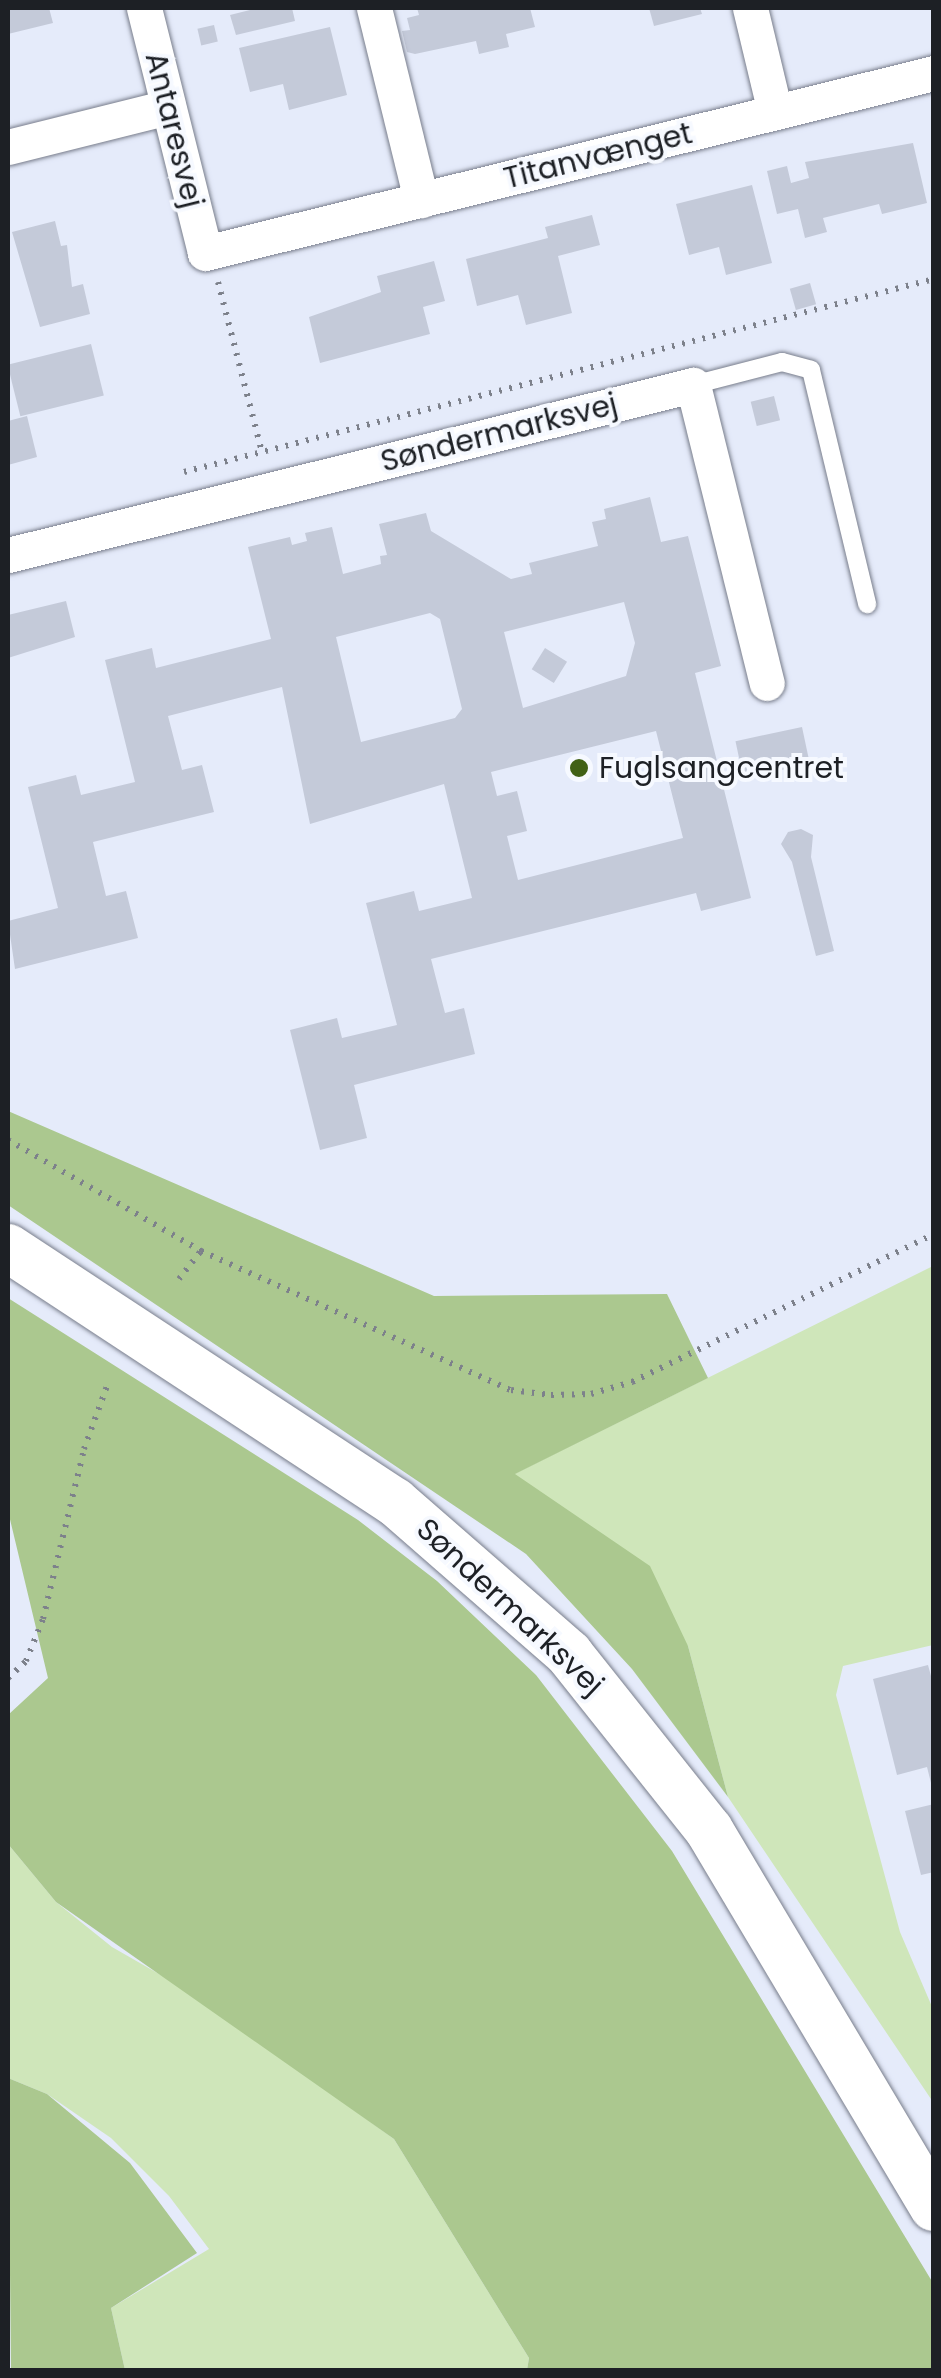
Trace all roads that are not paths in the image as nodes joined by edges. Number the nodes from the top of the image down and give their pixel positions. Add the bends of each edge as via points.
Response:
1 (144, 8) edge
2 (374, 8) edge
3 (750, 8) edge
4 (934, 73) edge
5 (168, 107) junction
6 (776, 112) junction
7 (8, 147) edge
8 (421, 200) junction
9 (204, 254) joint
10 (693, 385) junction
11 (8, 555) edge
12 (868, 604) dead end
13 (767, 683) dead end
14 (8, 1248) edge
15 (934, 2207) edge

1 - 5 street, Antaresvej
2 - 8 street
3 - 6 street
4 - 6 street, Titanvænget
5 - 7 street
5 - 9 street, Antaresvej
6 - 8 street, Titanvænget
8 - 9 street, Titanvænget
10 - 11 street, Søndermarksvej
10 - 12 lane via 782,362 811,370
10 - 13 street
14 - 15 street, Søndermarksvej via 395,1502 569,1654 709,1830

